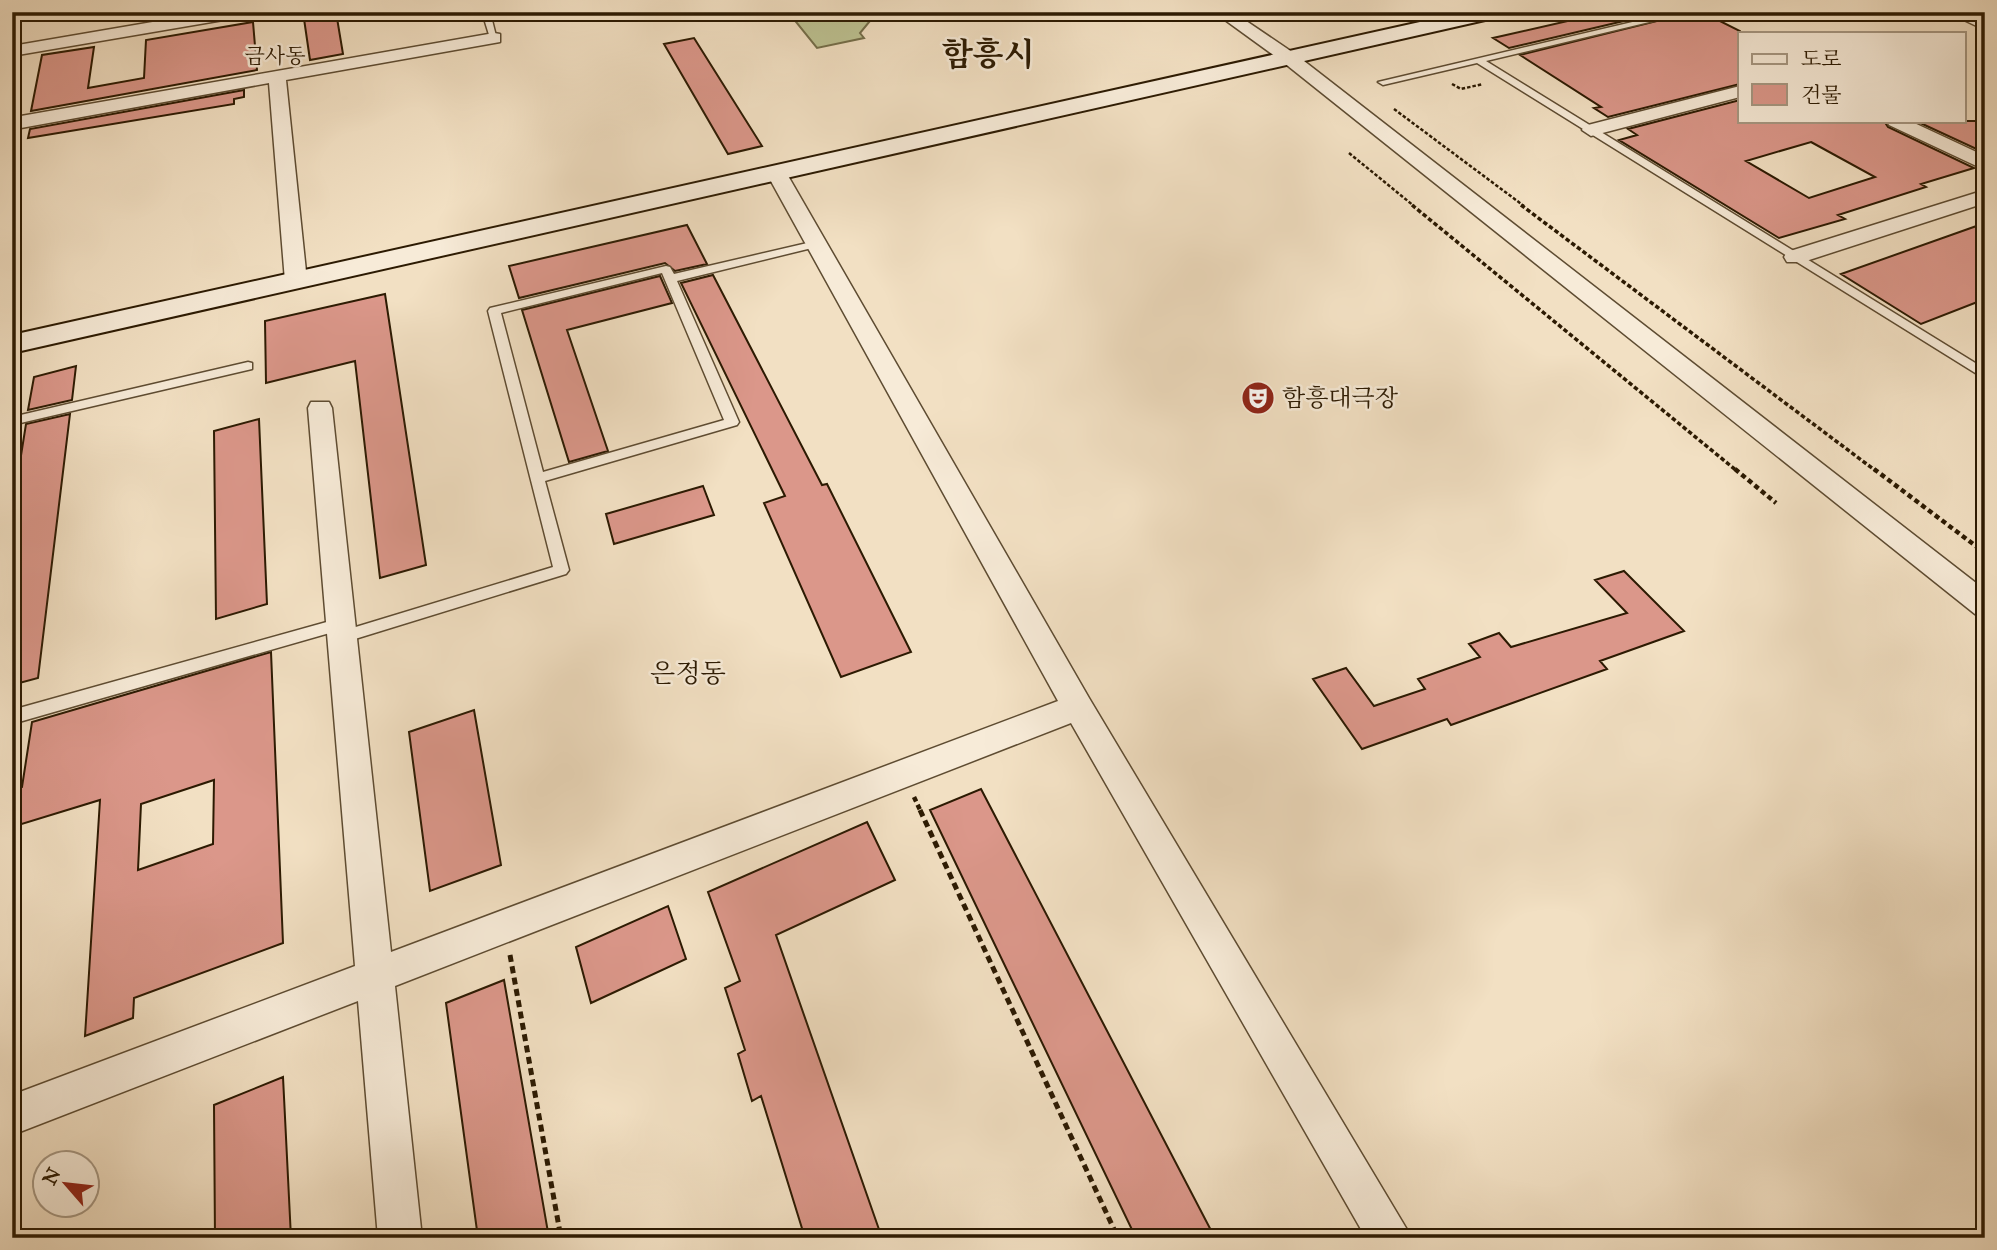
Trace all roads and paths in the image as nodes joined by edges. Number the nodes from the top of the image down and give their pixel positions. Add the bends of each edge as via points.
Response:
1 (241, 12) edge
2 (486, 12) edge
3 (778, 12) edge
4 (814, 12) edge
5 (1223, 12) edge
6 (1494, 12) edge
7 (1687, 12) edge
8 (1955, 12) edge
9 (1985, 25) edge
10 (1959, 32) edge
11 (494, 38) joint
12 (12, 51) edge
13 (1289, 58) junction
14 (1478, 60) junction
15 (277, 76) junction
16 (1506, 78) junction
17 (1383, 82) dead end
18 (1441, 87) dead end
19 (1738, 92) edge
20 (1384, 102) dead end
21 (21, 121) dead end
22 (1898, 122) edge
23 (1591, 130) junction
24 (1349, 153) dead end
25 (1985, 164) edge
26 (777, 174) junction
27 (1985, 197) edge
28 (816, 244) junction
29 (1795, 257) junction
30 (670, 279) junction
31 (296, 281) junction
32 (12, 344) edge
33 (248, 366) dead end
34 (1985, 375) edge
35 (320, 408) dead end
36 (12, 421) edge
37 (538, 478) junction
38 (1776, 503) dead end
39 (1985, 553) edge
40 (1985, 606) edge
41 (341, 630) junction
42 (1079, 707) junction
43 (12, 718) edge
44 (903, 774) junction
45 (505, 926) junction
46 (374, 976) junction
47 (12, 1115) edge
48 (1377, 1233) edge
49 (400, 1238) edge
50 (561, 1238) edge
51 (1118, 1238) edge

1 - 12 street
2 - 11 lane
3 - 4 path via 784,19
5 - 13 street
6 - 13 street
7 - 14 lane
8 - 9 street
9 - 10 street
11 - 15 street
13 - 26 street
13 - 40 street
14 - 16 lane
14 - 17 lane
15 - 21 street
15 - 31 street
16 - 18 path via 1461,89 1452,84
16 - 23 lane
19 - 23 street
20 - 39 path
22 - 25 street
23 - 29 lane
24 - 38 path
26 - 28 street
26 - 31 street
27 - 29 street
28 - 30 lane
28 - 42 street
29 - 34 lane
30 - 37 lane via 732,422
30 - 37 lane via 666,269 494,311
31 - 32 street
33 - 36 lane
35 - 41 street
37 - 41 lane via 561,570
41 - 43 lane
41 - 46 street
42 - 44 street
42 - 48 street
44 - 45 street
44 - 51 path
45 - 46 street
45 - 50 path
46 - 47 street
46 - 49 street

